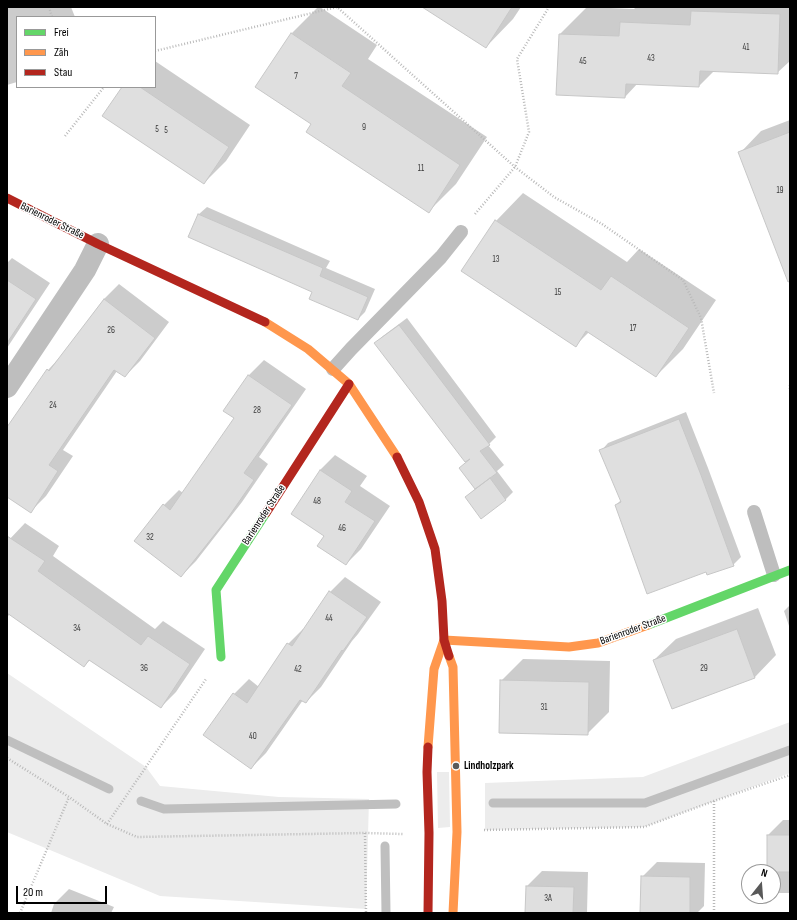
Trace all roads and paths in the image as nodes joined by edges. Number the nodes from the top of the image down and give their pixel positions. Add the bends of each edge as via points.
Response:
1 (336, 7) edge
2 (549, 7) edge
3 (156, 51) edge
4 (103, 88) edge
5 (65, 136) dead end
6 (515, 167) junction
7 (7, 198) edge
8 (461, 232) joint
9 (98, 244) junction
10 (333, 369) junction
11 (349, 384) junction
12 (790, 385) edge
13 (7, 387) edge
14 (790, 389) edge
15 (714, 393) dead end
16 (754, 512) dead end
17 (790, 570) edge
18 (774, 575) junction
19 (444, 640) junction
20 (221, 657) joint
21 (7, 758) edge
22 (790, 775) edge
23 (69, 797) junction
24 (714, 801) junction
25 (107, 824) junction
26 (479, 830) dead end
27 (365, 833) junction
28 (409, 834) dead end
29 (20, 913) edge
30 (366, 913) edge
31 (428, 913) edge
32 (453, 913) edge
33 (714, 913) edge

1 - 3 path
1 - 6 path
2 - 6 path via 517,59 529,132
4 - 5 path
6 - 8 path
6 - 15 path via 554,197 602,224 683,280 701,318
7 - 9 main road, Barienroder Straße
8 - 10 lane via 441,257 350,348
9 - 10 main road, Barienroder Straße via 262,320 308,349
9 - 13 street via 85,270
10 - 11 main road, Barienroder Straße
11 - 19 main road, Barienroder Straße via 398,458 419,502 435,549
11 - 20 main road, Barienroder Straße via 216,590
12 - 14 path
16 - 18 lane
17 - 18 main road, Barienroder Straße
18 - 19 main road, Barienroder Straße via 598,643 569,647
19 - 31 main road, Barienroder Straße via 434,669 427,772
19 - 32 main road, Barienroder Straße via 453,667 457,832
20 - 25 path
21 - 23 path
22 - 24 path
23 - 25 path
23 - 29 path
24 - 26 path via 644,828
24 - 33 path
25 - 27 path via 137,837
27 - 28 path
27 - 30 path

